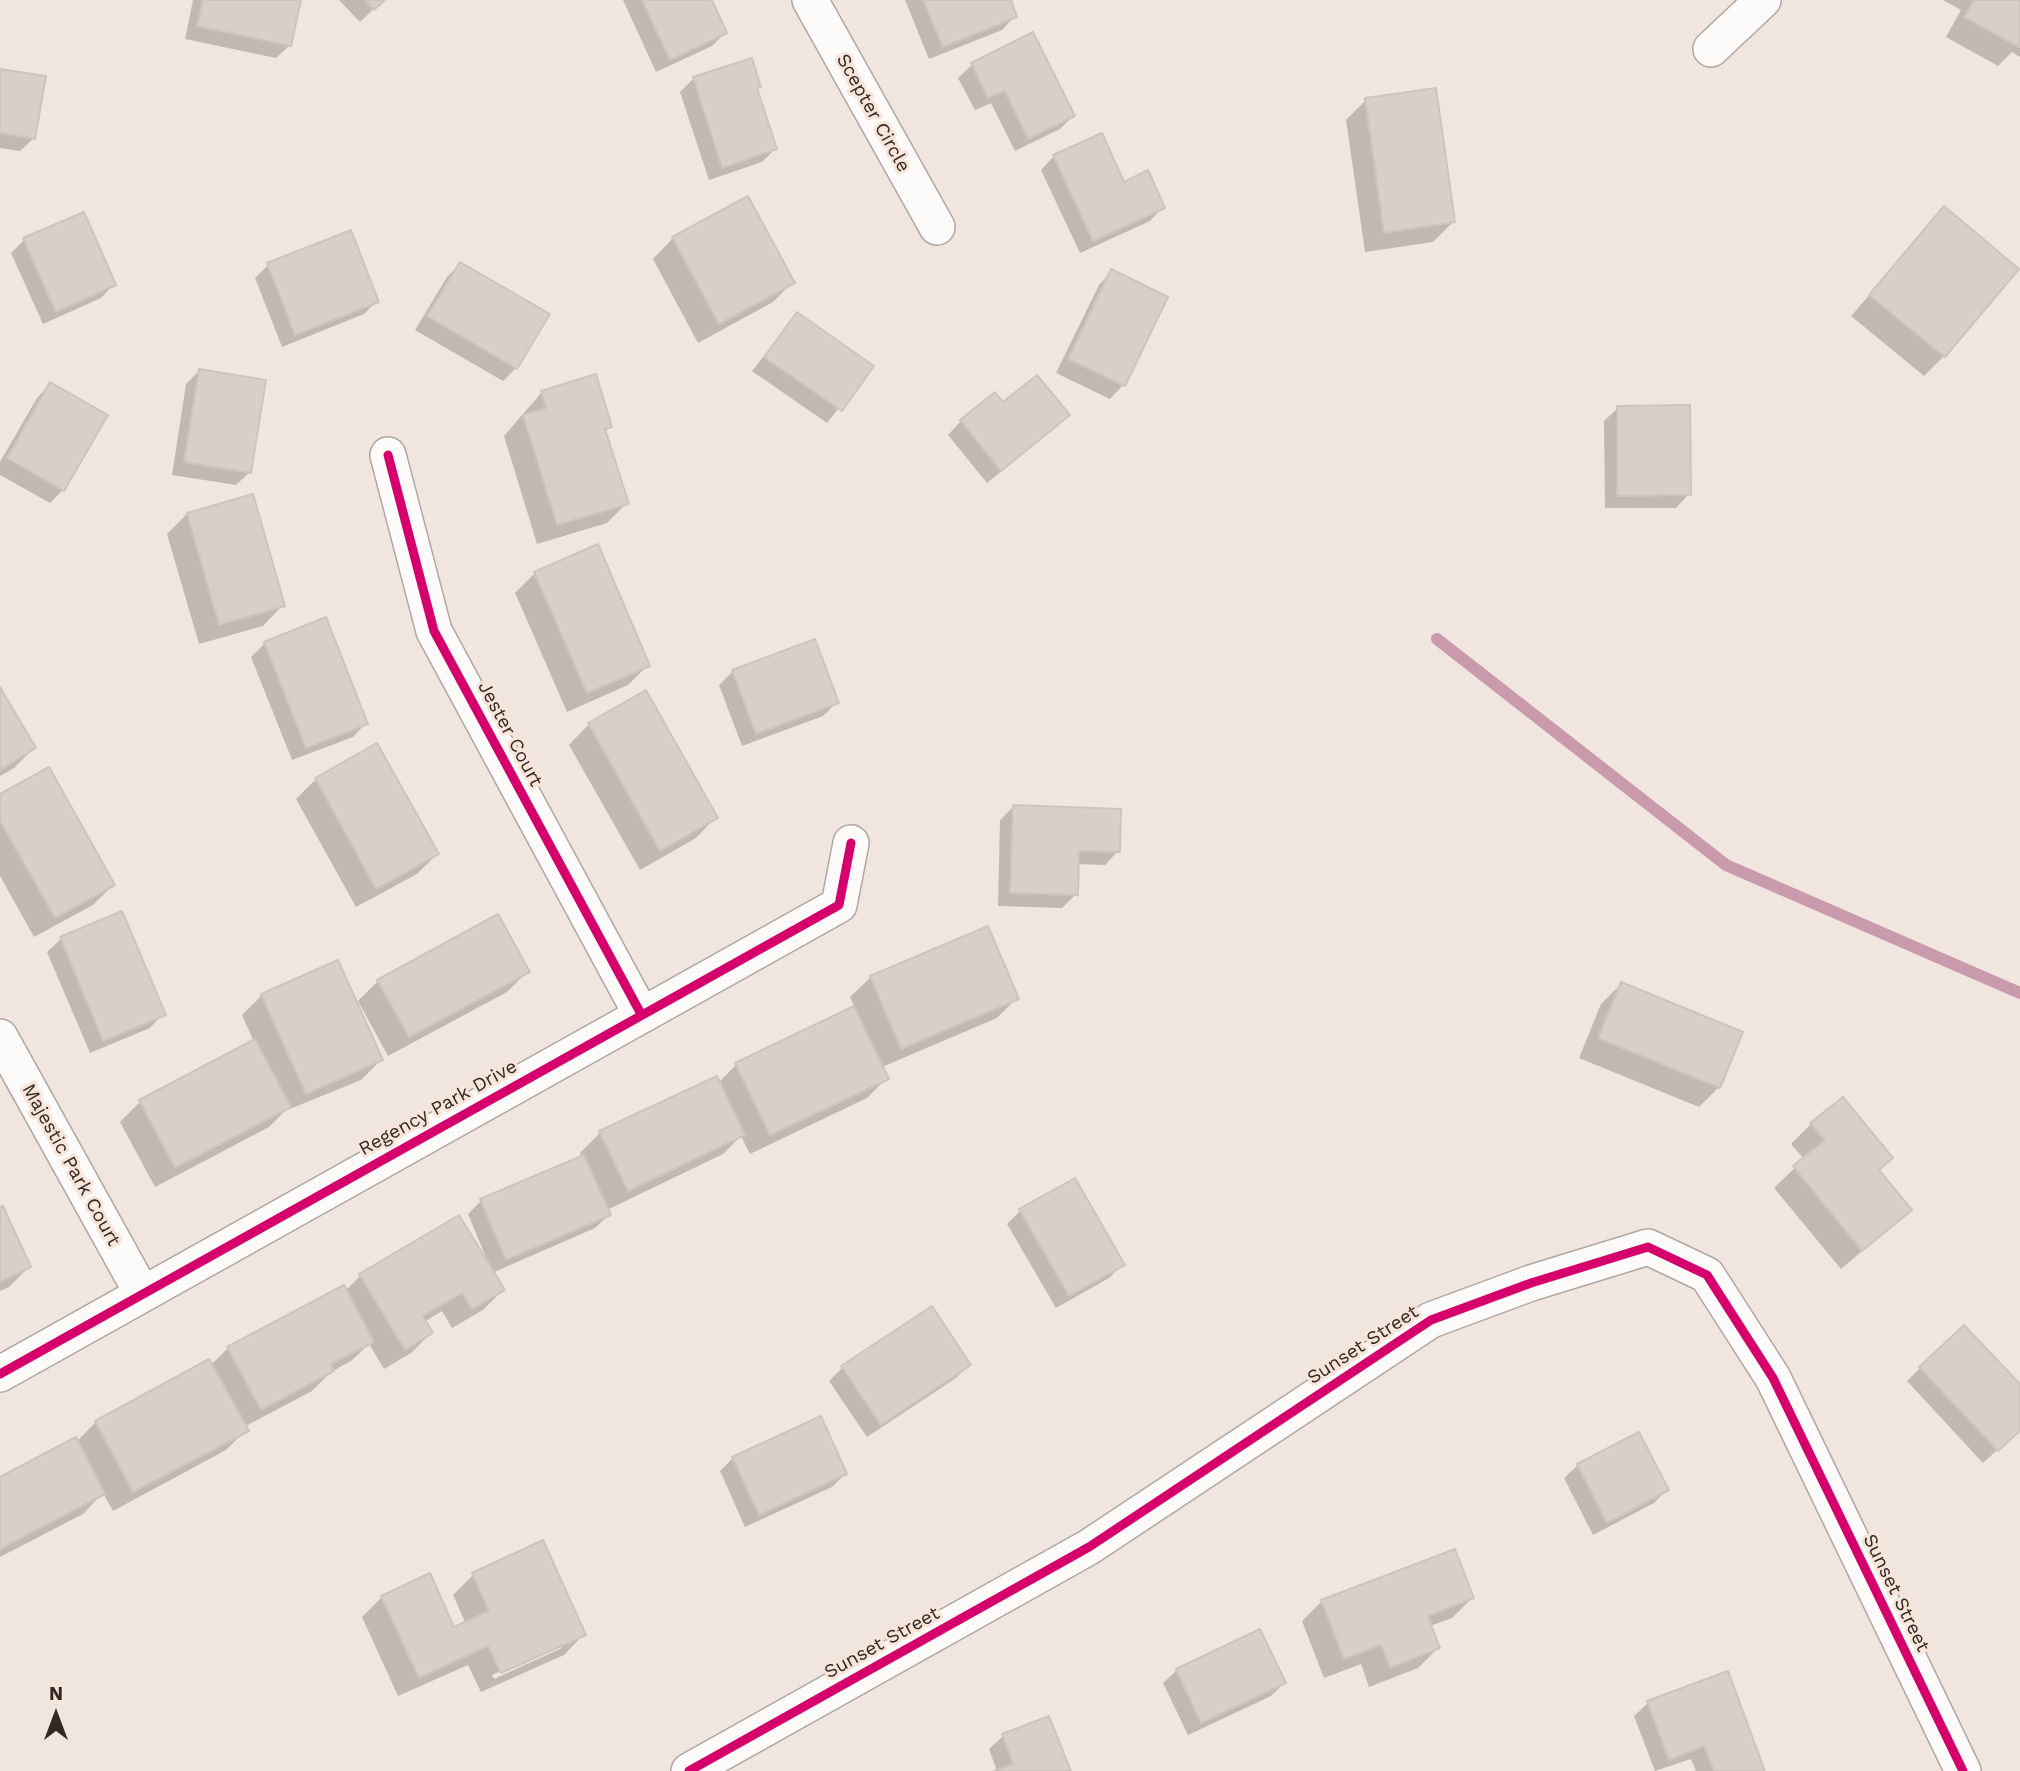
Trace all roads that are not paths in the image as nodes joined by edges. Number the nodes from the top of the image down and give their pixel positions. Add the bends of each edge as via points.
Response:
1 (810, 0) edge
2 (1762, 0) edge
3 (1712, 49) dead end
4 (937, 227) dead end
5 (388, 455) dead end
6 (852, 843) dead end
7 (641, 1014) junction
8 (0, 1037) edge
9 (142, 1293) junction
10 (0, 1374) edge
11 (689, 1771) edge
12 (1963, 1771) edge

1 - 4 street, Scepter Circle
2 - 3 street
5 - 7 street, Jester Court via 434,631
6 - 7 street, Regency Park Drive via 839,905
7 - 9 street, Regency Park Drive
8 - 9 street, Majestic Park Court
9 - 10 street, Regency Park Drive
11 - 12 street, Sunset Street via 1089,1547 1431,1320 1648,1247 1707,1275 1773,1378

